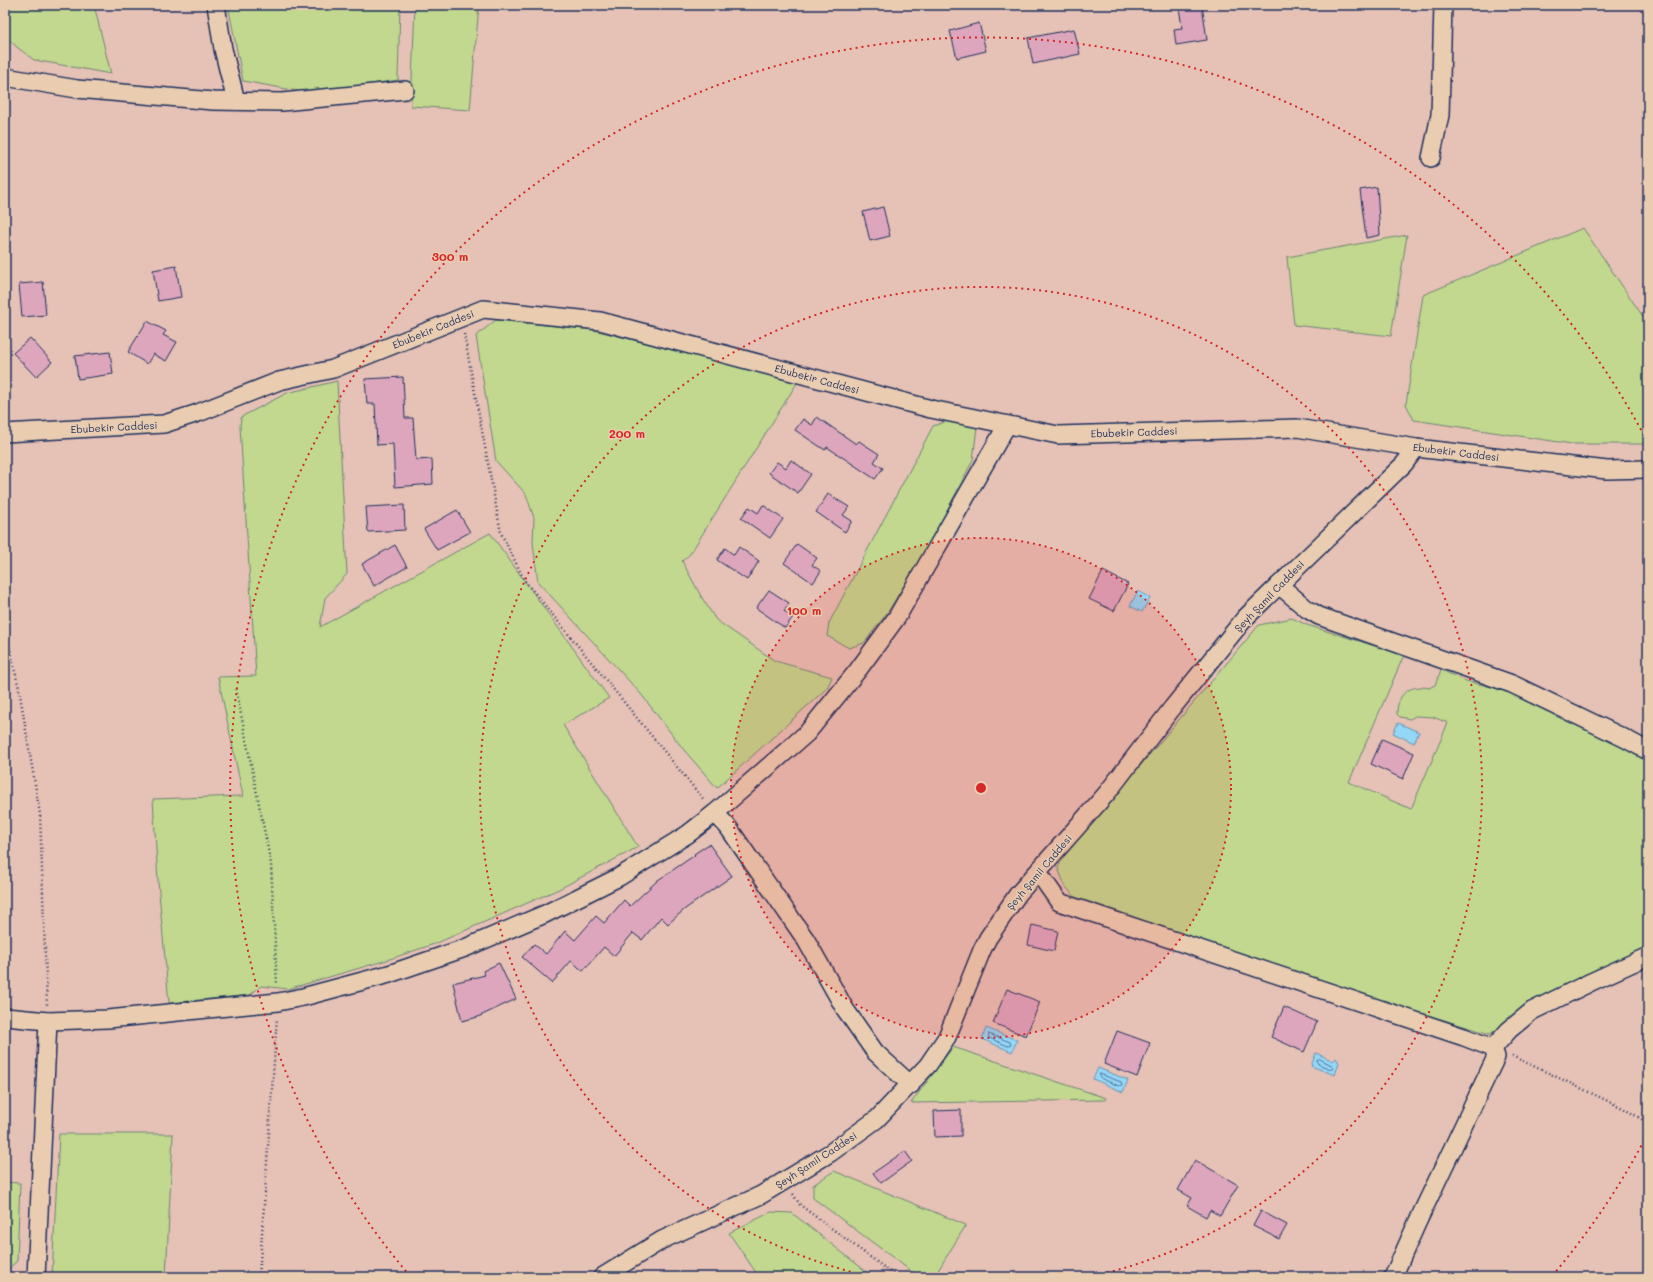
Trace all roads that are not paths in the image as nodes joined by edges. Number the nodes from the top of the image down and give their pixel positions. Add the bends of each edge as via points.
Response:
1 (216, 5) edge
2 (1443, 5) edge
3 (5, 77) edge
4 (405, 90) dead end
5 (236, 101) junction
6 (1431, 158) dead end
7 (1007, 425) junction
8 (5, 433) edge
9 (1416, 448) junction
10 (1648, 469) edge
11 (1279, 585) junction
12 (1648, 751) edge
13 (715, 813) junction
14 (1038, 872) junction
15 (1648, 956) edge
16 (5, 1017) edge
17 (48, 1021) junction
18 (1493, 1048) junction
19 (911, 1085) junction
20 (36, 1277) edge
21 (602, 1277) edge
22 (1393, 1277) edge

1 - 5 street
2 - 6 street via 1440,115
3 - 5 street via 77,89
4 - 5 street via 282,102
7 - 8 street, Ebubekir Caddesi via 931,409 600,322 483,309 332,369 279,381 164,424
7 - 9 street, Ebubekir Caddesi via 1058,436 1297,428
7 - 13 street via 897,617 858,670 807,734
9 - 10 street, Ebubekir Caddesi via 1607,470
9 - 11 street, Şeyh Şamil Caddesi via 1404,464
11 - 12 street via 1319,616 1512,684
11 - 14 street, Şeyh Şamil Caddesi via 1245,618 1107,793
13 - 17 street via 688,834 619,877 545,914 465,948 389,974 278,1002 108,1019
13 - 19 street via 728,827 806,940 845,1009 875,1052
14 - 18 street via 1059,902
14 - 19 street, Şeyh Şamil Caddesi via 1018,894 988,938 948,1037
15 - 18 street via 1532,1011
16 - 17 street
17 - 20 street
18 - 22 street via 1496,1058
19 - 21 street, Şeyh Şamil Caddesi via 877,1119 830,1153 761,1195 662,1240

